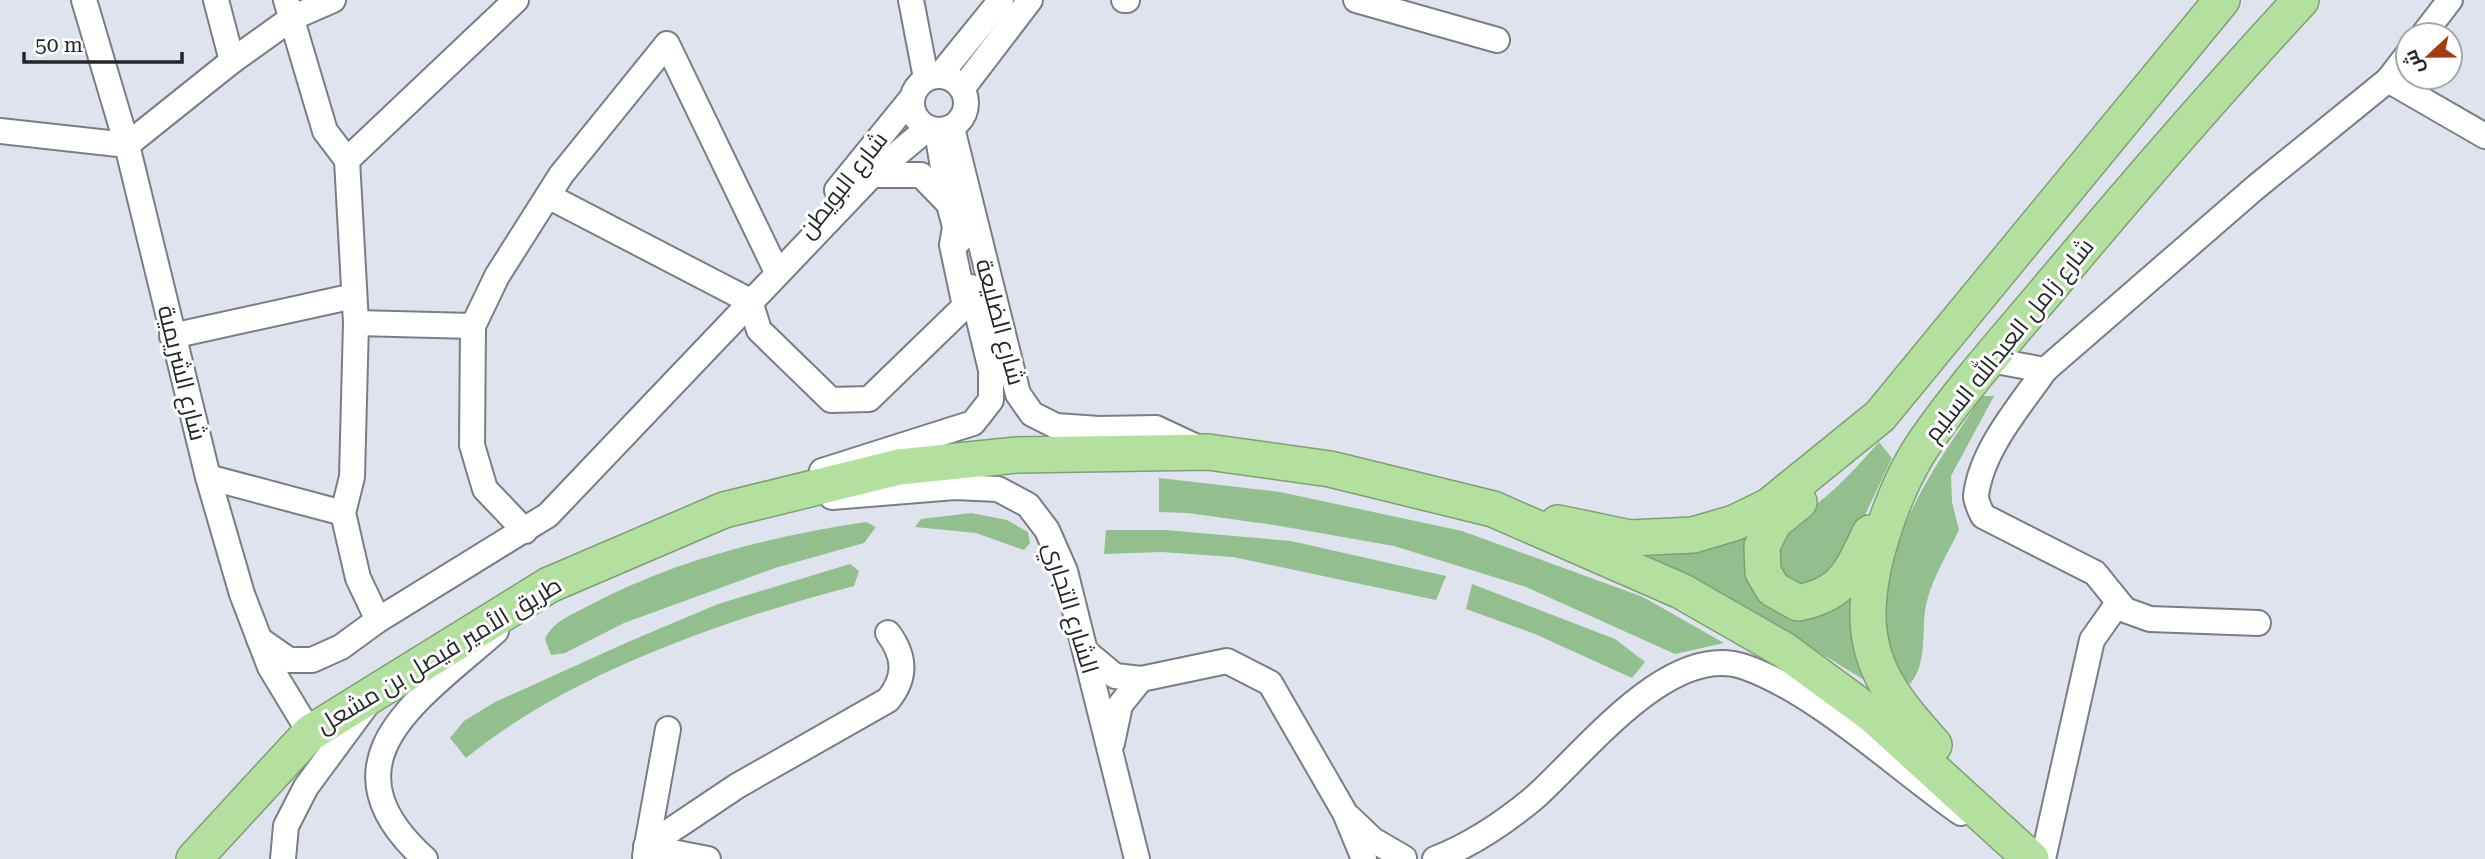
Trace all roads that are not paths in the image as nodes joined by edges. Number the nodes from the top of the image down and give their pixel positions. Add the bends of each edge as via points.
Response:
1 (84, 0) edge
2 (216, 0) edge
3 (333, 0) edge
4 (516, 0) edge
5 (911, 0) edge
6 (1001, 0) edge
7 (1030, 0) edge
8 (1356, 0) edge
9 (2222, 0) edge
10 (2301, 0) edge
11 (2450, 0) edge
12 (289, 9) edge
13 (2434, 21) edge
14 (1497, 40) dead end
15 (232, 61) junction
16 (2394, 72) edge
17 (933, 77) junction
18 (2388, 80) junction
19 (962, 89) junction
20 (911, 99) junction
21 (939, 129) junction
22 (0, 131) edge
23 (2485, 136) edge
24 (127, 145) junction
25 (347, 160) junction
26 (872, 175) junction
27 (548, 196) junction
28 (952, 216) junction
29 (777, 272) junction
30 (354, 296) junction
31 (750, 301) junction
32 (356, 323) junction
33 (473, 326) junction
34 (172, 336) junction
35 (1990, 360) junction
36 (2045, 370) junction
37 (1880, 416) junction
38 (1926, 440) junction
39 (1208, 452) junction
40 (208, 477) junction
41 (1493, 509) junction
42 (724, 510) junction
43 (343, 513) junction
44 (525, 531) junction
45 (549, 584) junction
46 (2118, 603) junction
47 (378, 620) junction
48 (2258, 623) dead end
49 (888, 633) dead end
50 (259, 639) junction
51 (1086, 652) junction
52 (1141, 679) junction
53 (376, 691) junction
54 (668, 730) dead end
55 (310, 733) junction
56 (1111, 751) junction
57 (1345, 813) junction
58 (645, 853) edge
59 (1137, 857) edge
60 (194, 859) edge
61 (283, 859) edge
62 (425, 859) edge
63 (708, 859) edge
64 (1364, 859) edge
65 (1404, 859) edge
66 (1435, 859) edge
67 (2030, 859) edge
68 (2043, 859) edge

1 - 24 street, شارع الشريمية
2 - 15 street
3 - 12 street
4 - 25 street
5 - 17 street
6 - 17 street
7 - 19 street
8 - 14 street
9 - 37 highway, شارع زامل العبدالله السليم
10 - 35 highway, شارع زامل العبدالله السليم via 2153,164
11 - 13 street
12 - 15 street
12 - 25 street via 325,131
15 - 24 street
16 - 18 street
17 - 19 street via 952,78
17 - 20 street via 914,90
18 - 23 street
18 - 36 street via 2256,187
19 - 21 street via 965,110
20 - 21 street via 914,116
20 - 29 street, شارع البويطن via 823,206
21 - 26 street
21 - 28 street
21 - 39 street, شارع الضليعة via 1018,394 1032,414 1056,426 1156,428
22 - 24 street
24 - 34 street, شارع الشريمية
25 - 30 street
26 - 28 street via 922,176
26 - 29 street
27 - 29 street via 667,44
27 - 31 street
27 - 33 street via 497,276
28 - 31 street via 952,245 965,306 869,399 831,400 759,330
28 - 42 street via 991,370 991,400 973,423 877,452
29 - 31 street
30 - 32 street
30 - 34 street
31 - 44 street via 548,514
32 - 33 street
32 - 43 street via 352,477
33 - 44 street via 472,445 485,489
34 - 40 street, شارع الشريمية
35 - 36 street
35 - 38 highway, شارع زامل العبدالله السليم
36 - 46 street via 2004,429 1982,471 1976,499 1983,516 2095,573
37 - 38 highway via 1836,473 1774,522 1762,547 1763,572 1773,589 1798,603 1822,598 1842,585 1895,482
37 - 41 highway, شارع زامل العبدالله السليم via 1769,506 1693,535 1630,538
38 - 67 highway, شارع زامل العبدالله السليم via 1890,513 1872,571 1868,618 1873,653 1885,687
39 - 41 highway, طريق الأمير فيصل بن مشعل via 1330,469
39 - 42 highway, طريق الأمير فيصل بن مشعل via 1017,455 899,467
40 - 43 street
40 - 50 street, شارع الشريمية
41 - 67 highway, طريق الأمير فيصل بن مشعل via 1681,591 1784,650 1874,716
42 - 45 highway, طريق الأمير فيصل بن مشعل
42 - 51 street, الشارع التجاري via 855,494 955,487 998,489 1028,505 1047,530 1065,571
43 - 47 street via 358,578
44 - 47 street
45 - 53 highway, طريق الأمير فيصل بن مشعل
45 - 62 street via 408,710 385,740 378,770 382,807
46 - 48 street via 2150,619
46 - 68 street via 2092,640
47 - 50 street via 341,647 312,660 289,660
49 - 58 street via 904,662 897,689 888,700 737,786
50 - 55 street, شارع الشريمية via 270,667
51 - 52 street via 1115,676
51 - 56 street, الشارع التجاري
52 - 56 street via 1120,705
52 - 57 street via 1227,661 1270,683
53 - 55 highway, طريق الأمير فيصل بن مشعل
53 - 61 street via 306,788 286,826
54 - 58 street
55 - 60 highway, طريق الأمير فيصل بن مشعل
56 - 59 street, الشارع التجاري
57 - 64 street
57 - 65 street via 1373,840
58 - 63 street
66 - 67 street via 1467,847 1532,799 1656,684 1717,661 1773,679

